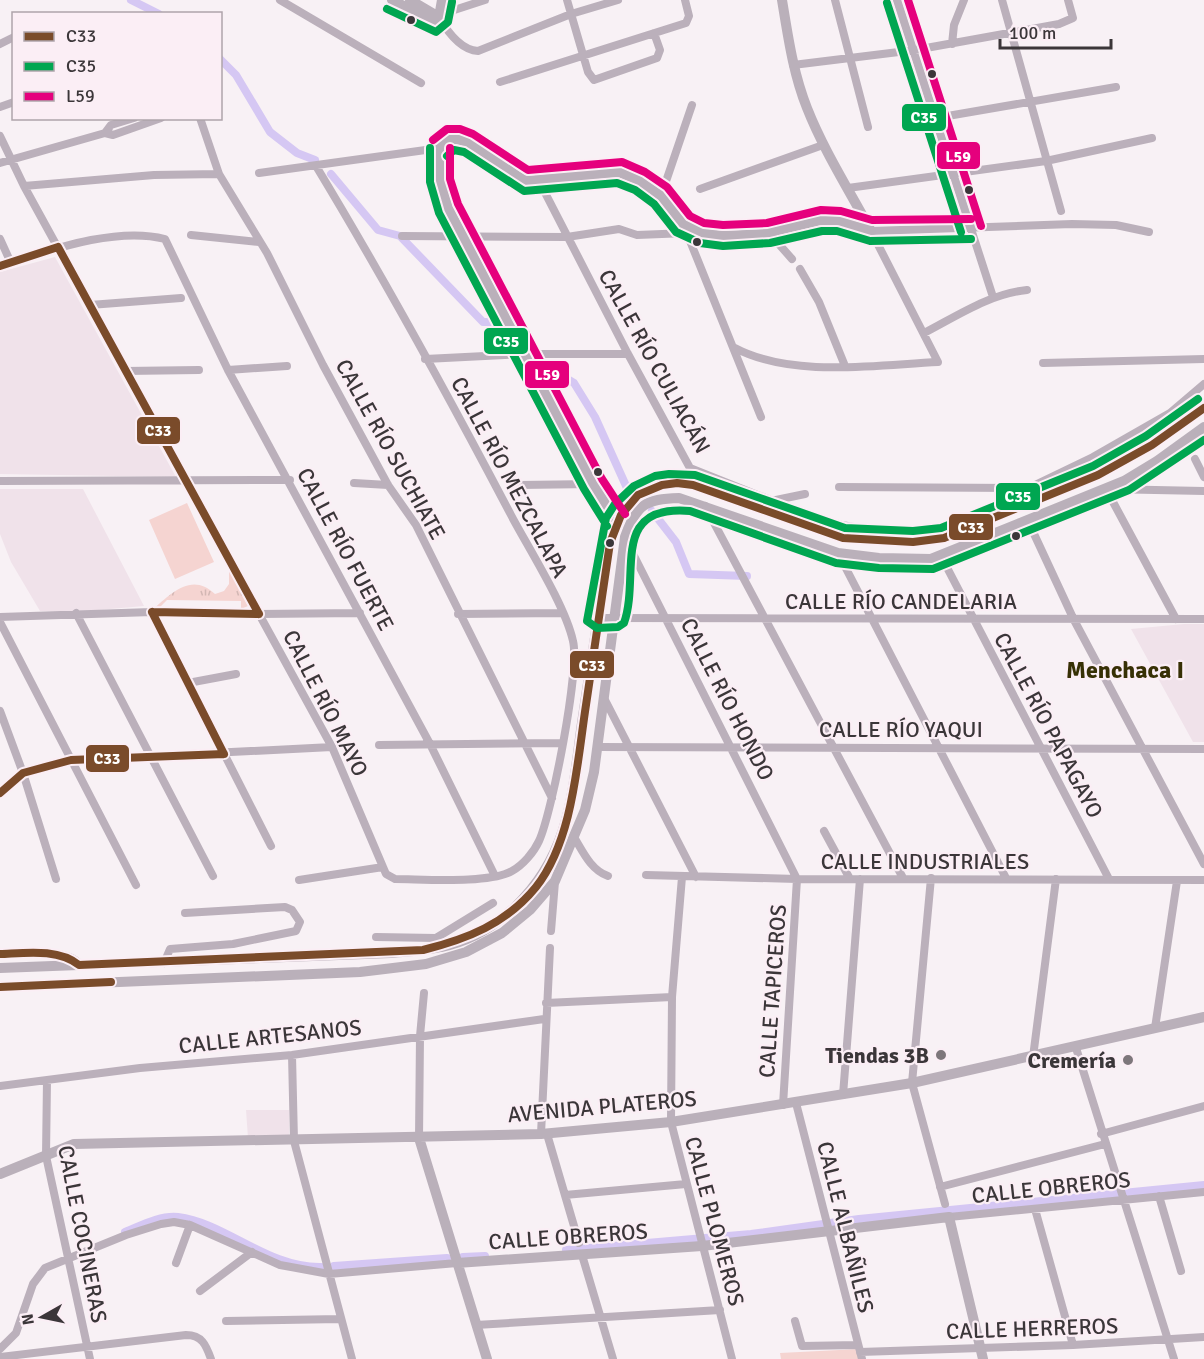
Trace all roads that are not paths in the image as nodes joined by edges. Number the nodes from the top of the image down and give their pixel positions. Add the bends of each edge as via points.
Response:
1 (279, 0) edge
2 (392, 0) edge
3 (410, 0) edge
4 (442, 0) edge
5 (484, 0) edge
6 (567, 0) edge
7 (618, 0) edge
8 (685, 0) edge
9 (782, 0) edge
10 (835, 0) edge
11 (897, 0) edge
12 (964, 0) edge
13 (1002, 0) edge
14 (1068, 0) edge
15 (571, 14) junction
16 (439, 20) junction
17 (654, 33) junction
18 (1011, 34) junction
19 (952, 44) junction
20 (915, 50) junction
21 (584, 57) junction
22 (849, 58) junction
23 (793, 65) junction
24 (421, 82) dead end
25 (500, 82) dead end
26 (1116, 87) dead end
27 (1029, 101) junction
28 (692, 105) dead end
29 (936, 118) junction
30 (127, 120) edge
31 (155, 120) edge
32 (201, 120) edge
33 (868, 127) dead end
34 (105, 133) junction
35 (0, 136) edge
36 (1152, 138) dead end
37 (823, 145) junction
38 (440, 148) junction
39 (11, 160) junction
40 (1046, 162) junction
41 (0, 163) edge
42 (316, 166) junction
43 (259, 173) dead end
44 (219, 174) junction
45 (954, 175) junction
46 (539, 181) junction
47 (24, 186) junction
48 (848, 188) junction
49 (700, 189) dead end
50 (661, 196) junction
51 (1061, 211) dead end
52 (685, 229) junction
53 (971, 229) junction
54 (871, 231) junction
55 (1149, 232) dead end
56 (769, 233) junction
57 (462, 234) junction
58 (191, 236) dead end
59 (402, 236) dead end
60 (567, 237) junction
61 (0, 239) edge
62 (259, 242) junction
63 (58, 247) junction
64 (792, 259) dead end
65 (11, 262) junction
66 (0, 266) edge
67 (800, 269) dead end
68 (1027, 290) dead end
69 (993, 297) junction
70 (181, 298) dead end
71 (90, 305) junction
72 (924, 333) junction
73 (735, 348) junction
74 (525, 354) junction
75 (628, 354) junction
76 (425, 359) junction
77 (1204, 359) edge
78 (1043, 363) dead end
79 (287, 366) dead end
80 (845, 366) junction
81 (125, 370) junction
82 (199, 370) dead end
83 (228, 370) junction
84 (1204, 384) edge
85 (1204, 408) edge
86 (760, 417) dead end
87 (1204, 427) edge
88 (1195, 459) dead end
89 (1204, 477) edge
90 (290, 480) junction
91 (0, 481) edge
92 (186, 482) junction
93 (354, 483) dead end
94 (593, 484) junction
95 (388, 485) junction
96 (520, 485) dead end
97 (839, 487) dead end
98 (1026, 488) junction
99 (1106, 489) junction
100 (1204, 491) edge
101 (805, 494) dead end
102 (774, 500) junction
103 (705, 506) junction
104 (616, 520) junction
105 (1028, 521) junction
106 (842, 525) junction
107 (876, 531) junction
108 (832, 535) junction
109 (624, 537) junction
110 (881, 542) junction
111 (838, 553) junction
112 (941, 556) junction
113 (152, 612) junction
114 (76, 613) junction
115 (360, 613) junction
116 (562, 613) junction
117 (259, 614) junction
118 (458, 614) junction
119 (0, 617) edge
120 (615, 617) junction
121 (664, 617) junction
122 (597, 618) junction
123 (765, 618) junction
124 (972, 618) junction
125 (869, 619) junction
126 (1176, 619) junction
127 (1204, 619) edge
128 (1074, 620) junction
129 (0, 622) edge
130 (236, 674) dead end
131 (188, 683) junction
132 (569, 698) junction
133 (604, 698) junction
134 (585, 701) junction
135 (0, 711) edge
136 (561, 743) junction
137 (430, 744) junction
138 (379, 745) dead end
139 (525, 745) junction
140 (630, 746) junction
141 (332, 747) junction
142 (597, 747) junction
143 (732, 747) junction
144 (834, 747) junction
145 (937, 748) junction
146 (1040, 748) junction
147 (1143, 748) junction
148 (1204, 748) edge
149 (224, 754) junction
150 (148, 756) junction
151 (71, 760) junction
152 (23, 773) junction
153 (0, 793) edge
154 (552, 798) junction
155 (824, 831) dead end
156 (574, 837) junction
157 (271, 846) dead end
158 (1204, 864) edge
159 (383, 867) junction
160 (646, 875) dead end
161 (213, 876) dead end
162 (495, 876) junction
163 (608, 876) dead end
164 (682, 877) junction
165 (696, 877) junction
166 (903, 878) junction
167 (931, 878) junction
168 (1006, 878) junction
169 (56, 879) dead end
170 (797, 879) junction
171 (850, 879) junction
172 (860, 879) junction
173 (1056, 879) junction
174 (1109, 879) junction
175 (299, 880) dead end
176 (1204, 880) edge
177 (555, 881) junction
178 (1177, 881) junction
179 (136, 885) dead end
180 (493, 903) dead end
181 (185, 913) dead end
182 (551, 931) dead end
183 (376, 937) dead end
184 (439, 943) junction
185 (550, 948) dead end
186 (0, 954) edge
187 (164, 963) junction
188 (79, 965) junction
189 (0, 968) edge
190 (61, 984) junction
191 (0, 987) edge
192 (424, 993) dead end
193 (672, 997) junction
194 (546, 1003) junction
195 (1204, 1017) edge
196 (544, 1019) junction
197 (1155, 1028) junction
198 (420, 1036) junction
199 (1076, 1048) junction
200 (292, 1055) junction
201 (1033, 1057) junction
202 (47, 1080) junction
203 (912, 1083) junction
204 (0, 1086) edge
205 (843, 1095) junction
206 (796, 1103) junction
207 (783, 1105) junction
208 (1204, 1106) edge
209 (670, 1122) junction
210 (544, 1134) junction
211 (1101, 1134) junction
212 (419, 1138) junction
213 (294, 1141) junction
214 (1105, 1144) junction
215 (46, 1156) junction
216 (0, 1174) edge
217 (686, 1184) junction
218 (940, 1187) junction
219 (1204, 1192) edge
220 (565, 1195) junction
221 (1159, 1196) junction
222 (1123, 1197) junction
223 (945, 1204) dead end
224 (1035, 1209) junction
225 (949, 1217) junction
226 (190, 1225) junction
227 (827, 1225) junction
228 (701, 1241) junction
229 (579, 1243) dead end
230 (252, 1252) junction
231 (582, 1255) junction
232 (70, 1259) junction
233 (176, 1263) dead end
234 (457, 1263) junction
235 (329, 1271) junction
236 (1181, 1271) dead end
237 (200, 1291) dead end
238 (720, 1310) junction
239 (600, 1316) junction
240 (340, 1319) junction
241 (225, 1321) dead end
242 (795, 1321) dead end
243 (476, 1324) junction
244 (1204, 1338) edge
245 (1168, 1341) junction
246 (87, 1345) junction
247 (1073, 1346) junction
248 (0, 1349) edge
249 (860, 1352) edge
250 (982, 1353) edge
251 (0, 1357) edge
252 (90, 1359) edge
253 (211, 1359) edge
254 (352, 1359) edge
255 (487, 1359) edge
256 (613, 1359) edge
257 (732, 1359) edge
258 (1174, 1359) edge

1 - 24 street
2 - 16 street
3 - 16 street
4 - 16 street
5 - 16 street
6 - 15 street
7 - 15 street
8 - 17 street via 688,20
9 - 23 street
10 - 22 street
11 - 20 street
12 - 19 street via 954,25
13 - 18 street
14 - 18 street via 1074,14 1070,21
15 - 16 street via 473,51 455,39
15 - 21 street
17 - 21 street
17 - 21 street via 660,50 657,58 594,80
18 - 19 street
18 - 27 street
19 - 20 street
20 - 22 street
20 - 29 street
21 - 25 street
22 - 23 street
22 - 33 street
23 - 37 street
26 - 27 street
27 - 29 street
27 - 40 street
28 - 50 street
29 - 45 street
30 - 34 street via 111,125
31 - 34 street via 113,135
32 - 44 street, CALLE RÍO SUCHIATE
34 - 39 street
35 - 39 street, CALLE RÍO MAYO
36 - 40 street
37 - 48 street
37 - 49 street
38 - 42 street
38 - 46 street via 450,139 465,140 513,175
38 - 57 street via 442,194
39 - 41 street
39 - 47 street, CALLE RÍO MAYO
40 - 45 street
40 - 51 street
42 - 43 street
42 - 76 street, CALLE RÍO MEZCALAPA
44 - 47 street
44 - 62 street, CALLE RÍO SUCHIATE
45 - 48 street
45 - 53 street
46 - 50 street via 619,172
46 - 60 street, CALLE RÍO CULIACÁN
47 - 63 street, CALLE RÍO MAYO
48 - 54 street
50 - 52 street
52 - 56 street via 723,236
52 - 60 street via 637,235 619,229
52 - 73 street
53 - 54 street
53 - 55 street via 1116,225
53 - 69 street
54 - 56 street via 821,220
54 - 72 street
56 - 64 street
57 - 59 street
57 - 60 street
57 - 74 street
58 - 62 street
60 - 75 street, CALLE RÍO CULIACÁN
61 - 65 street
62 - 95 street, CALLE RÍO SUCHIATE
63 - 65 street
63 - 71 street, CALLE RÍO MAYO
63 - 83 street, CALLE RÍO FUERTE via 110,238 165,239
65 - 66 street
67 - 80 street via 819,302
68 - 69 street
69 - 72 street
70 - 71 street
71 - 81 street, CALLE RÍO MAYO
72 - 80 street via 938,362
73 - 80 street via 767,360
73 - 86 street
74 - 75 street
74 - 76 street
74 - 94 street
75 - 102 street, CALLE RÍO CULIACÁN via 690,468
76 - 116 street, CALLE RÍO MEZCALAPA
77 - 78 street
79 - 83 street
81 - 82 street
81 - 92 street, CALLE RÍO MAYO
83 - 90 street, CALLE RÍO FUERTE
84 - 98 street, CALLE RÍO CULIACÁN via 1162,418 1093,457
85 - 110 street via 1152,445 1098,476 969,530 944,538
87 - 99 street via 1157,461
88 - 89 street
90 - 92 street
90 - 115 street, CALLE RÍO FUERTE
91 - 92 street
92 - 117 street, CALLE RÍO MAYO
93 - 95 street
94 - 96 street
94 - 104 street
95 - 118 street, CALLE RÍO SUCHIATE via 416,525
97 - 98 street
98 - 107 street, CALLE RÍO CULIACÁN via 958,522 926,531
99 - 100 street
99 - 105 street
99 - 126 street
101 - 102 street
102 - 106 street, CALLE RÍO CULIACÁN
103 - 109 street via 678,498 657,498 633,515
103 - 111 street
103 - 123 street
104 - 108 street via 640,494 657,485 678,482
104 - 122 street
105 - 112 street
105 - 128 street
106 - 107 street, CALLE RÍO CULIACÁN
106 - 108 street
107 - 110 street
108 - 110 street
109 - 120 street
109 - 121 street, CALLE RÍO HONDO
111 - 112 street via 887,559
111 - 125 street
112 - 124 street, CALLE RÍO PAPAGAYO
113 - 114 street
113 - 117 street
113 - 131 street
114 - 119 street
114 - 150 street
115 - 117 street
115 - 137 street, CALLE RÍO FUERTE
116 - 118 street
116 - 132 street, CALLE RÍO MEZCALAPA via 573,640
117 - 141 street, CALLE RÍO MAYO
118 - 139 street, CALLE RÍO SUCHIATE
120 - 121 street, CALLE RÍO CANDELARIA
120 - 122 street, CALLE RÍO CANDELARIA
120 - 133 street
121 - 123 street, CALLE RÍO CANDELARIA
121 - 143 street, CALLE RÍO HONDO
122 - 134 street
123 - 125 street, CALLE RÍO CANDELARIA
123 - 144 street
124 - 125 street, CALLE RÍO CANDELARIA
124 - 128 street, CALLE RÍO CANDELARIA
124 - 146 street, CALLE RÍO PAPAGAYO
125 - 145 street
126 - 127 street, CALLE RÍO CANDELARIA
126 - 128 street, CALLE RÍO CANDELARIA
128 - 147 street
129 - 151 street
130 - 131 street
131 - 149 street
132 - 134 street
132 - 136 street, CALLE RÍO MEZCALAPA
133 - 140 street
133 - 142 street
134 - 184 street via 563,832 554,859 535,888 502,920 481,933
135 - 152 street
136 - 139 street
136 - 154 street, CALLE RÍO MEZCALAPA
137 - 138 street
137 - 139 street
137 - 162 street, CALLE RÍO FUERTE
139 - 154 street, CALLE RÍO SUCHIATE
140 - 142 street, CALLE RÍO YAQUI
140 - 143 street, CALLE RÍO YAQUI
140 - 165 street
141 - 149 street
141 - 159 street, CALLE RÍO MAYO
142 - 156 street via 585,810
143 - 144 street, CALLE RÍO YAQUI
143 - 170 street, CALLE RÍO HONDO
144 - 145 street, CALLE RÍO YAQUI
144 - 166 street
145 - 146 street, CALLE RÍO YAQUI
145 - 168 street
146 - 147 street, CALLE RÍO YAQUI
146 - 174 street, CALLE RÍO PAPAGAYO
147 - 148 street, CALLE RÍO YAQUI
147 - 158 street
149 - 150 street
149 - 157 street
150 - 151 street
150 - 161 street
151 - 152 street
151 - 179 street
152 - 153 street
152 - 169 street
154 - 162 street, CALLE RÍO MEZCALAPA via 539,841 529,856 512,871
155 - 171 street
156 - 163 street via 590,863
156 - 177 street
159 - 162 street, CALLE RÍO MAYO via 389,878
159 - 175 street
160 - 164 street, CALLE INDUSTRIALES
164 - 165 street, CALLE INDUSTRIALES
164 - 193 street, CALLE PLOMEROS
165 - 170 street, CALLE INDUSTRIALES
166 - 167 street, CALLE INDUSTRIALES
166 - 172 street, CALLE INDUSTRIALES
167 - 168 street, CALLE INDUSTRIALES
167 - 203 street
168 - 173 street, CALLE INDUSTRIALES
170 - 171 street, CALLE INDUSTRIALES
170 - 207 street, CALLE TAPICEROS
171 - 172 street, CALLE INDUSTRIALES
172 - 205 street
173 - 174 street, CALLE INDUSTRIALES
173 - 201 street
174 - 178 street, CALLE INDUSTRIALES
176 - 178 street, CALLE INDUSTRIALES
177 - 182 street
177 - 190 street via 530,910 502,933 466,952 426,964 360,972
178 - 197 street
180 - 184 street
181 - 187 street via 285,907 300,922 296,931 233,944 170,949
183 - 184 street
184 - 187 street via 391,953
185 - 194 street
186 - 188 street via 69,957
187 - 188 street
188 - 189 street
188 - 190 street via 78,971
190 - 191 street
192 - 198 street
193 - 194 street
193 - 209 street, CALLE PLOMEROS
194 - 196 street
195 - 197 street, AVENIDA PLATEROS
196 - 198 street, CALLE ARTESANOS
196 - 210 street
197 - 199 street, AVENIDA PLATEROS
198 - 200 street, CALLE ARTESANOS
198 - 212 street
199 - 201 street, AVENIDA PLATEROS
199 - 211 street
200 - 202 street, CALLE ARTESANOS
200 - 213 street
201 - 203 street, AVENIDA PLATEROS
202 - 204 street, CALLE ARTESANOS
202 - 215 street, CALLE COCINERAS
203 - 205 street, AVENIDA PLATEROS
203 - 218 street
205 - 206 street, AVENIDA PLATEROS
206 - 207 street, AVENIDA PLATEROS
206 - 227 street, CALLE ALBAÑILES
207 - 209 street, AVENIDA PLATEROS
208 - 211 street
209 - 210 street, AVENIDA PLATEROS
209 - 217 street, CALLE PLOMEROS
210 - 212 street, AVENIDA PLATEROS
210 - 220 street
211 - 214 street
212 - 213 street, AVENIDA PLATEROS
212 - 234 street
213 - 215 street, AVENIDA PLATEROS via 74,1144
213 - 235 street
214 - 218 street
214 - 222 street
215 - 216 street, AVENIDA PLATEROS
215 - 232 street, CALLE COCINERAS
217 - 220 street
217 - 228 street, CALLE PLOMEROS
218 - 223 street
219 - 221 street, CALLE OBREROS
220 - 229 street
221 - 222 street, CALLE OBREROS
221 - 236 street
222 - 224 street, CALLE OBREROS
222 - 245 street
224 - 225 street, CALLE OBREROS
224 - 247 street
225 - 227 street, CALLE OBREROS
225 - 250 street
226 - 230 street, CALLE OBREROS
226 - 232 street, CALLE OBREROS via 174,1222 148,1227
226 - 233 street
227 - 228 street, CALLE OBREROS
227 - 249 street, CALLE ALBAÑILES
228 - 231 street, CALLE OBREROS
228 - 238 street, CALLE PLOMEROS
230 - 235 street, CALLE OBREROS via 280,1265
230 - 237 street
231 - 234 street, CALLE OBREROS
231 - 239 street
232 - 246 street, CALLE COCINERAS
232 - 248 street, CALLE OBREROS via 39,1273 16,1333
234 - 235 street, CALLE OBREROS
234 - 243 street
235 - 240 street
238 - 239 street
238 - 257 street, CALLE PLOMEROS
239 - 243 street
239 - 256 street
240 - 241 street
240 - 254 street
242 - 249 street, CALLE HERREROS via 802,1346
243 - 255 street
244 - 245 street, CALLE HERREROS
245 - 247 street, CALLE HERREROS
245 - 258 street
246 - 251 street
246 - 252 street, CALLE COCINERAS
246 - 253 street via 195,1335 202,1340
247 - 250 street, CALLE HERREROS
249 - 250 street, CALLE HERREROS

